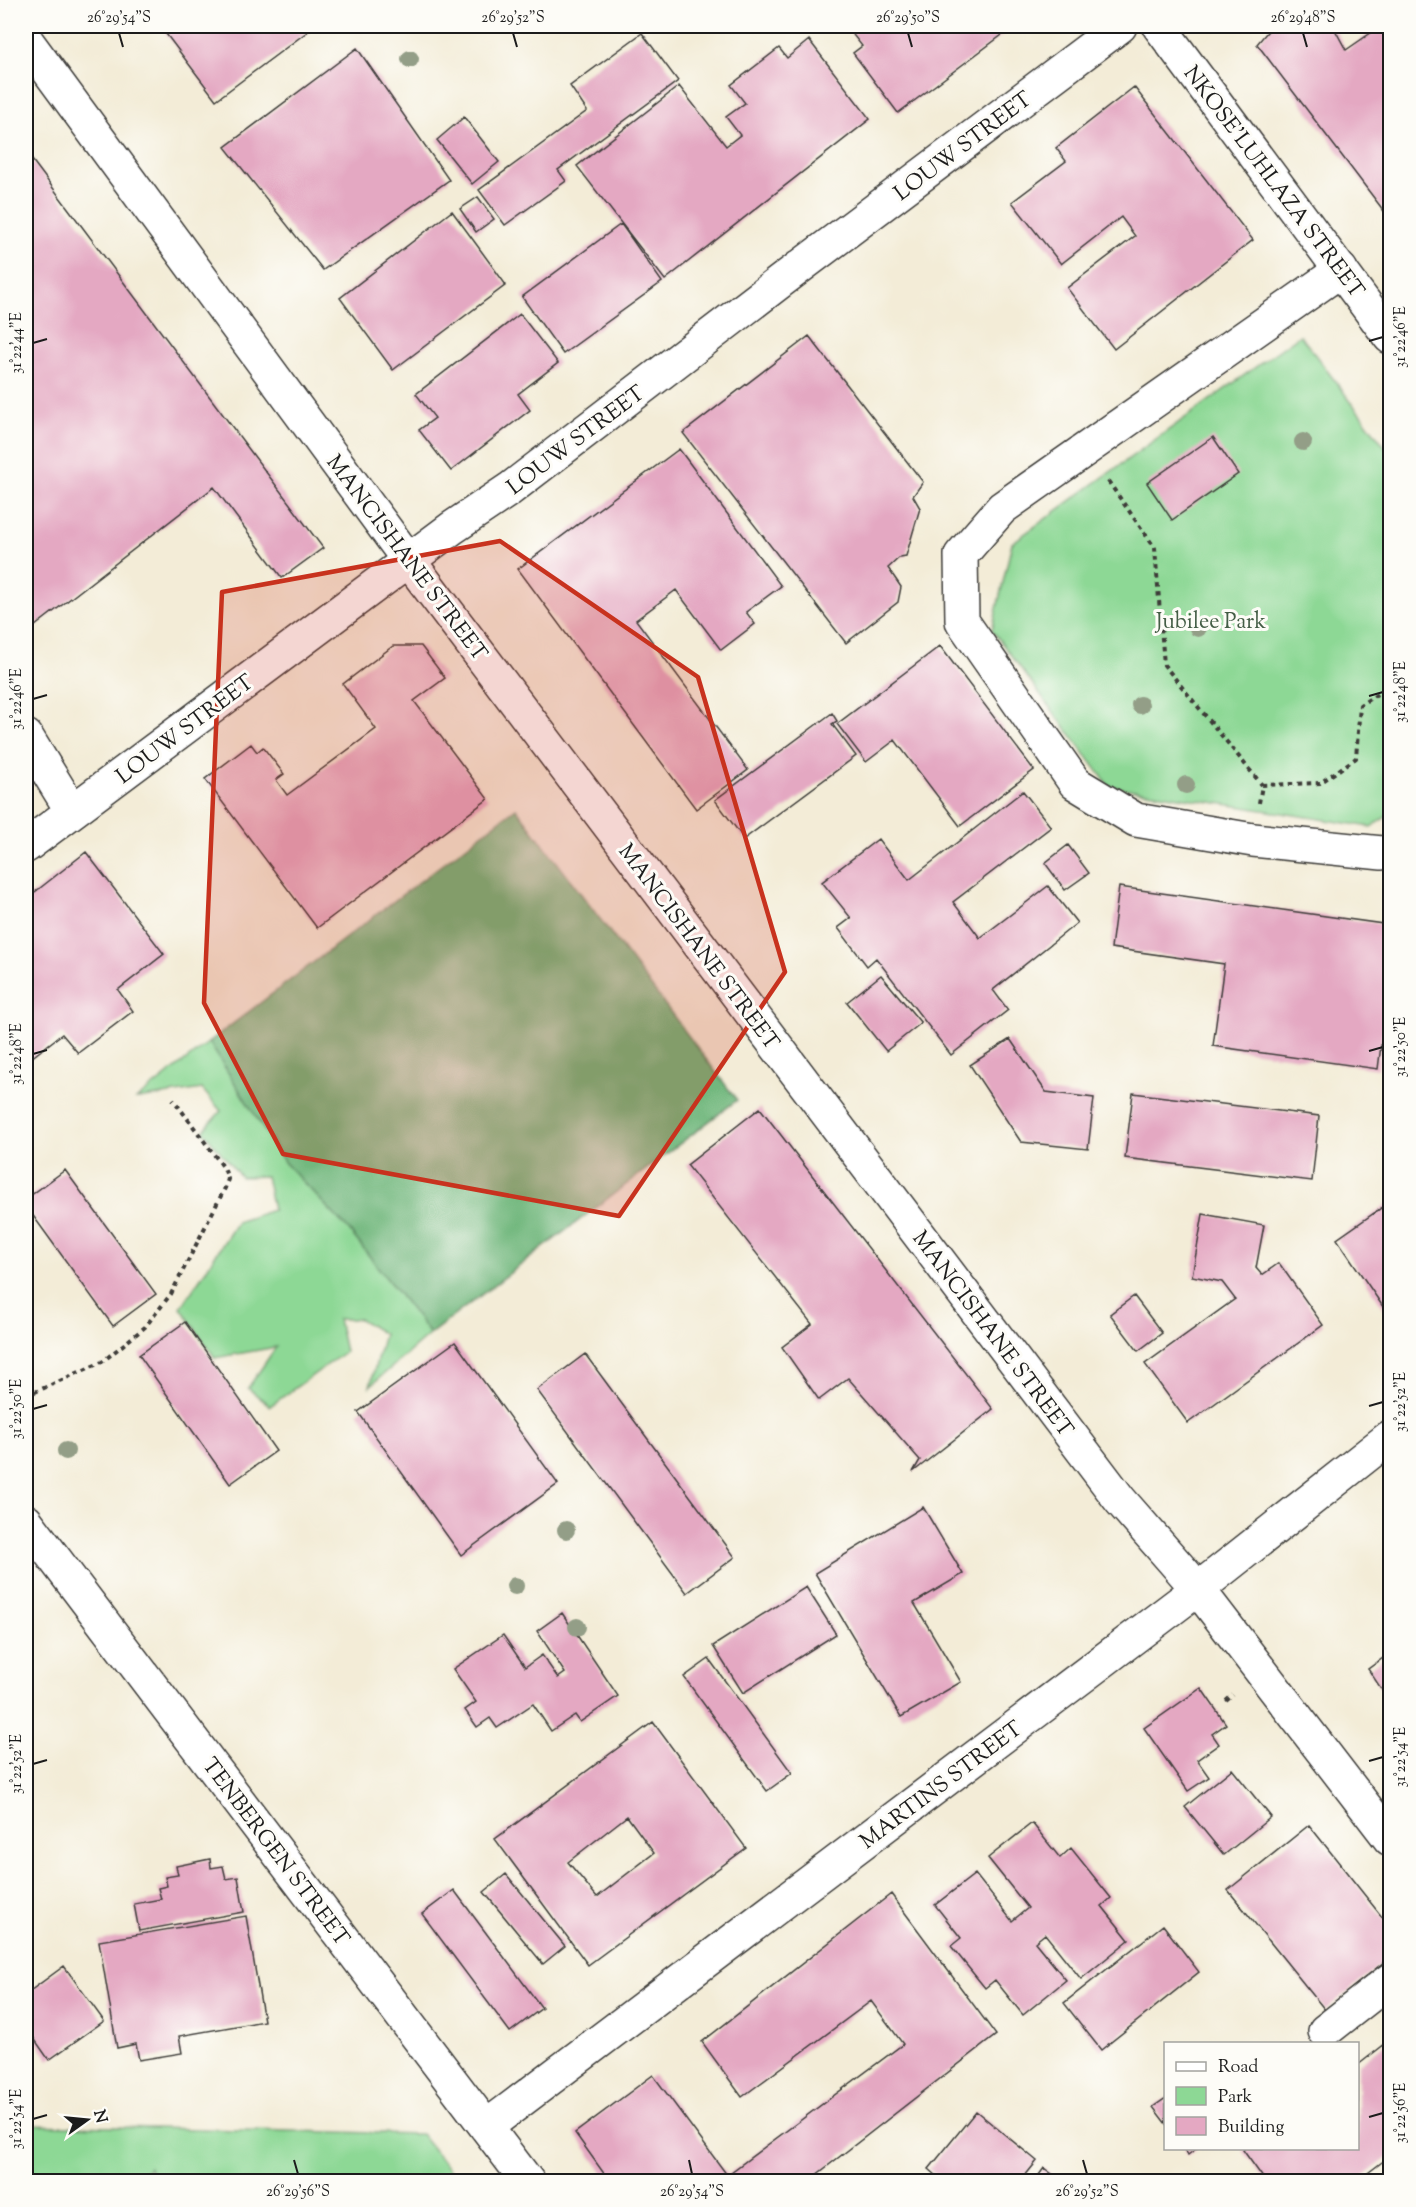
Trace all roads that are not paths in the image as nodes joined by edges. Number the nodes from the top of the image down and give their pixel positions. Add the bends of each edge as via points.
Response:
1 (1120, 26) edge
2 (1159, 26) edge
3 (26, 40) edge
4 (1341, 270) junction
5 (1390, 337) edge
6 (409, 561) junction
7 (26, 736) edge
8 (72, 811) junction
9 (26, 846) edge
10 (1390, 852) edge
11 (1390, 1437) edge
12 (26, 1521) edge
13 (1198, 1589) junction
14 (1390, 1839) edge
15 (1390, 1980) edge
16 (1325, 2031) dead end
17 (486, 2127) junction
18 (528, 2181) edge

1 - 6 street, LOUW STREET via 510,489
2 - 4 street, NKOSE'LUHLAZA STREET
3 - 6 street, MANCISHANE STREET
4 - 5 street, NKOSE'LUHLAZA STREET
4 - 10 street via 1002,508 961,555 962,621 1075,783 1136,820 1252,840
6 - 8 street, LOUW STREET
6 - 13 street, MANCISHANE STREET via 1120,1500
7 - 8 street
8 - 9 street, LOUW STREET
11 - 13 street, MARTINS STREET
12 - 17 street, TENBERGEN STREET
13 - 14 street, MANCISHANE STREET
13 - 17 street, MARTINS STREET
15 - 16 street
17 - 18 street, TENBERGEN STREET

